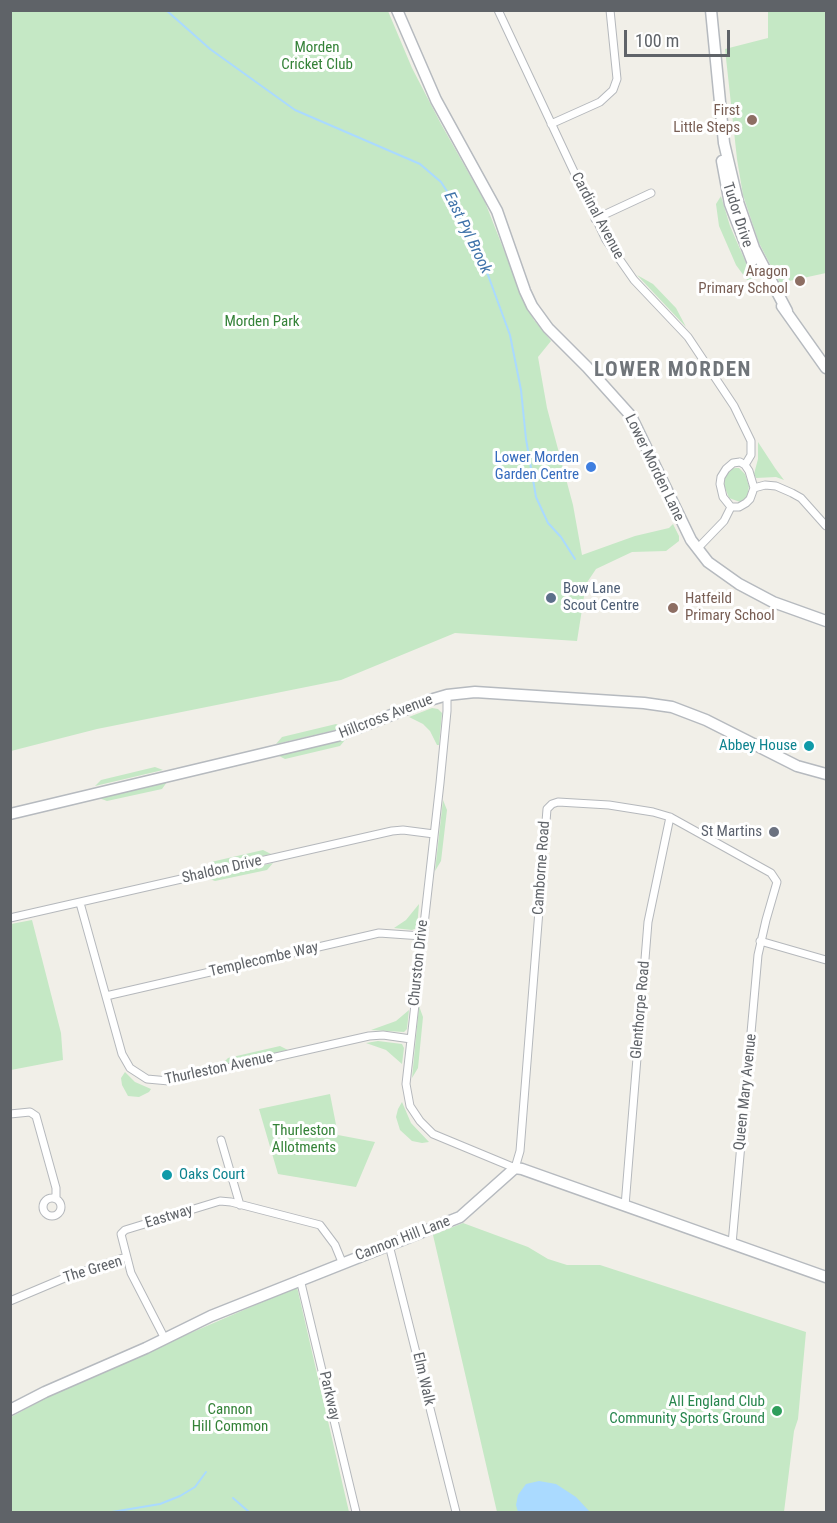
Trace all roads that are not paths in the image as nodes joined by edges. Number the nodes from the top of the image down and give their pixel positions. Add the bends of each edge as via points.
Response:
1 (397, 10) edge
2 (498, 10) edge
3 (610, 10) edge
4 (711, 10) edge
5 (551, 124) junction
6 (651, 193) dead end
7 (595, 219) junction
8 (826, 368) edge
9 (745, 465) junction
10 (754, 488) junction
11 (731, 507) junction
12 (826, 526) edge
13 (697, 549) junction
14 (826, 621) edge
15 (447, 695) junction
16 (826, 774) edge
17 (10, 814) edge
18 (670, 817) junction
19 (434, 834) junction
20 (771, 873) joint
21 (81, 903) junction
22 (10, 918) edge
23 (422, 936) junction
24 (760, 941) junction
25 (826, 960) edge
26 (106, 996) junction
27 (411, 1039) junction
28 (10, 1114) edge
29 (220, 1140) dead end
30 (515, 1168) junction
31 (56, 1199) dead end
32 (240, 1204) junction
33 (625, 1206) junction
34 (732, 1244) junction
35 (389, 1245) junction
36 (126, 1257) junction
37 (342, 1262) junction
38 (826, 1277) edge
39 (300, 1279) junction
40 (10, 1301) edge
41 (165, 1339) junction
42 (10, 1410) edge
43 (356, 1512) edge
44 (456, 1512) edge

1 - 13 street, Lower Morden Lane via 436,100 497,211 532,306 631,416
2 - 5 street, Cardinal Avenue
3 - 5 street via 617,78 613,90 600,102
4 - 8 street, Tudor Drive via 725,183 737,226 775,299
5 - 7 street, Cardinal Avenue
6 - 7 street
7 - 9 street, Cardinal Avenue via 624,267 688,337 721,385 751,441 751,455
9 - 10 street
9 - 11 street via 733,463 721,477 721,491
10 - 11 street via 746,503
10 - 12 street via 776,486 792,493
11 - 13 street
13 - 14 street, Lower Morden Lane via 717,570 752,591
15 - 16 street, Hillcross Avenue via 500,693 664,706 692,713 797,766
15 - 17 street, Hillcross Avenue via 337,736
15 - 19 street, Churston Drive
18 - 20 street, Camborne Road
18 - 30 street, Camborne Road via 609,805 555,803 547,809 520,1151
18 - 33 street, Glenthorpe Road via 648,922
19 - 21 street, Shaldon Drive via 392,831
19 - 23 street, Churston Drive
20 - 24 street, Queen Mary Avenue via 777,882
21 - 22 street, Shaldon Drive
21 - 26 street, Thurleston Avenue
23 - 26 street, Templecombe Way via 379,933
23 - 27 street, Churston Drive
24 - 25 street
24 - 34 street, Queen Mary Avenue
26 - 27 street, Thurleston Avenue via 124,1060 139,1075 158,1082 369,1036
27 - 30 street, Churston Drive via 406,1091 420,1121 433,1134
28 - 31 street via 30,1112 36,1116
29 - 32 street
30 - 33 street
30 - 35 street, Cannon Hill Lane via 464,1215
32 - 36 street, Eastway via 220,1201 125,1230 122,1234
32 - 37 street, Eastway via 320,1225
33 - 34 street
34 - 38 street
35 - 37 street, Cannon Hill Lane
35 - 44 street, Elm Walk
36 - 40 street, The Green
36 - 41 street, The Green via 134,1281
37 - 39 street, Cannon Hill Lane
39 - 41 street, Cannon Hill Lane
39 - 43 street, Parkway
41 - 42 street, Cannon Hill Lane

